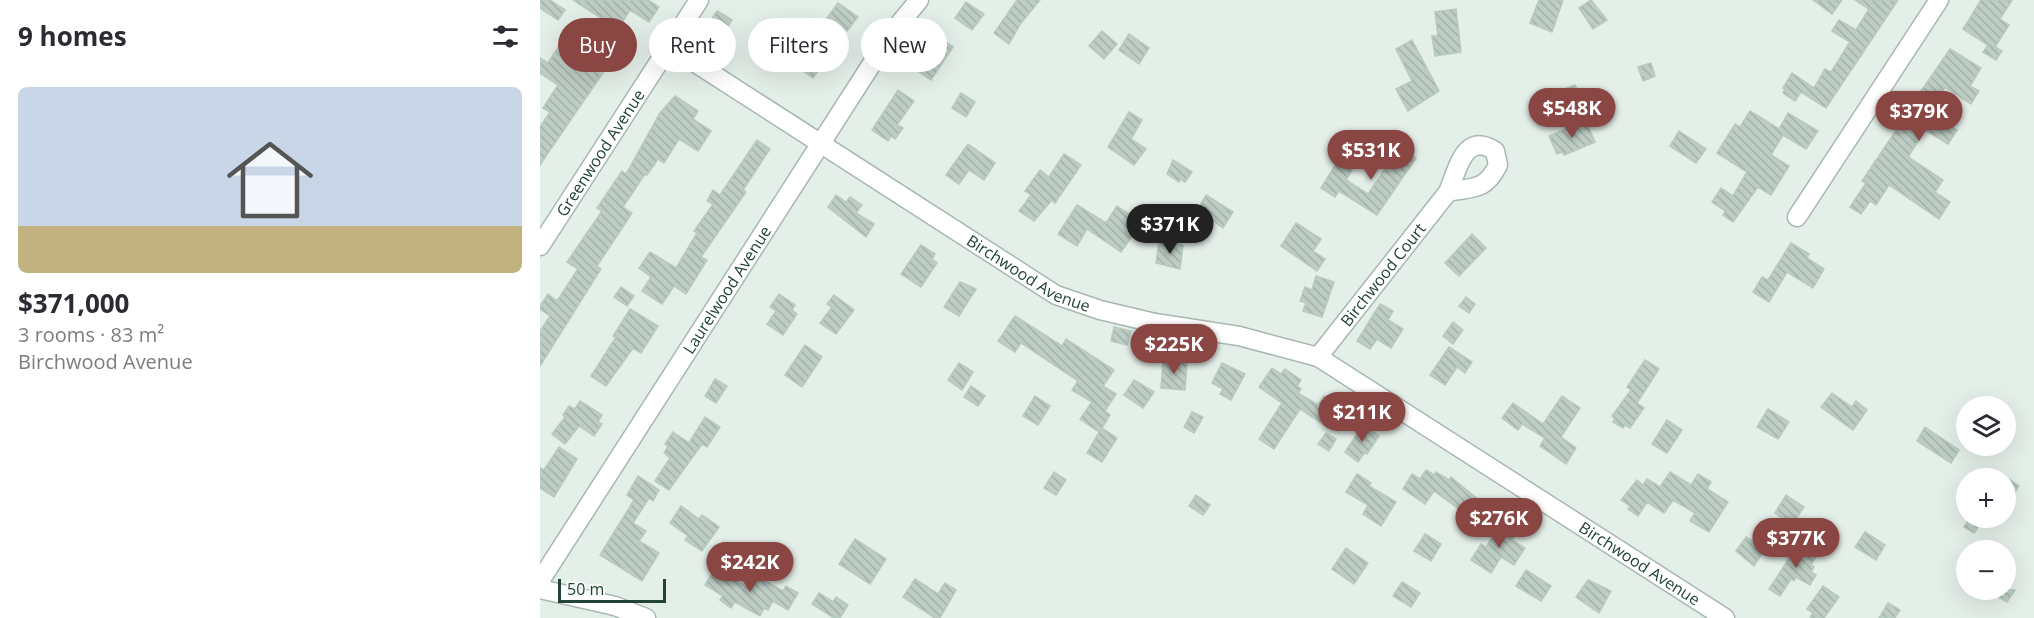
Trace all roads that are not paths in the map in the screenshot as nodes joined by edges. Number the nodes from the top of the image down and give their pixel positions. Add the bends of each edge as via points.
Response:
1 (699, 0) edge
2 (919, 0) edge
3 (1939, 0) edge
4 (687, 18) edge
5 (652, 72) edge
6 (710, 72) edge
7 (821, 143) junction
8 (1448, 192) dead end
9 (1797, 216) dead end
10 (540, 246) edge
11 (1318, 357) junction
12 (540, 581) edge
13 (540, 589) edge
14 (646, 618) edge
15 (1725, 618) edge

1 - 4 street, Greenwood Avenue
2 - 7 street, Laurelwood Avenue via 891,34
3 - 9 street
5 - 10 street, Greenwood Avenue
6 - 7 street, Birchwood Avenue
7 - 11 street, Birchwood Avenue via 1056,295 1100,310 1239,336
7 - 12 street, Laurelwood Avenue
8 - 11 street, Birchwood Court
11 - 15 street, Birchwood Avenue
13 - 14 street via 615,606

